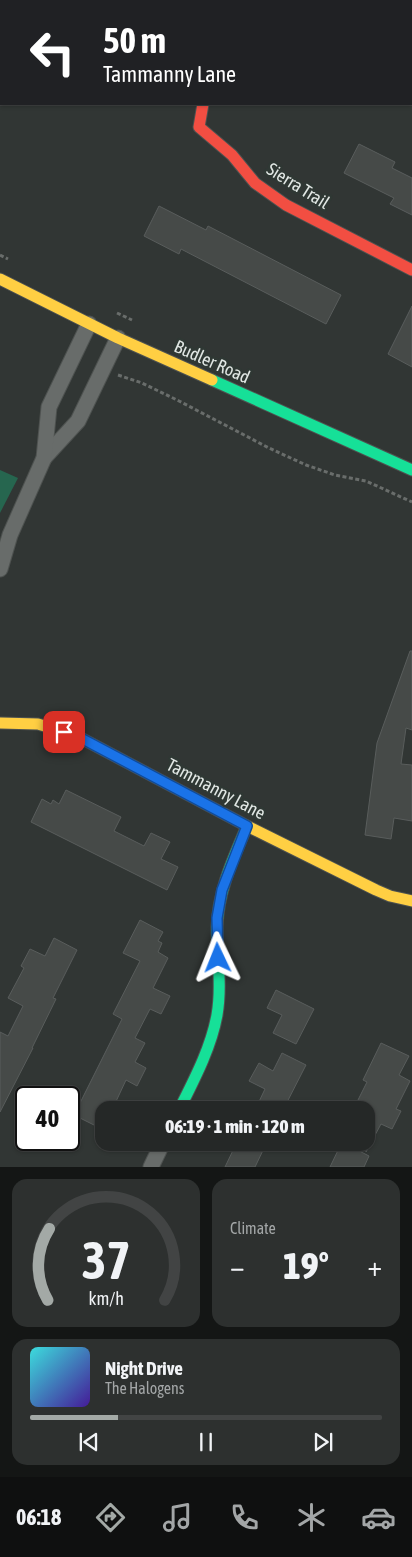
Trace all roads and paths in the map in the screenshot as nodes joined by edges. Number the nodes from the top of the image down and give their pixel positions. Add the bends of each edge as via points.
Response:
1 (203, 105) edge
2 (412, 270) edge
3 (0, 279) edge
4 (89, 324) junction
5 (118, 338) junction
6 (104, 368) junction
7 (44, 458) junction
8 (412, 470) edge
9 (412, 502) edge
10 (0, 569) edge
11 (0, 723) edge
12 (247, 826) junction
13 (412, 901) edge
14 (184, 1101) edge
15 (158, 1151) edge
16 (150, 1167) edge

1 - 2 street, Sierra Trail via 200,127 232,155 255,183 286,205
3 - 4 street, Budler Road
4 - 5 street, Budler Road
4 - 7 street via 49,406
5 - 6 street
5 - 8 street, Budler Road
6 - 7 street via 78,420
6 - 9 path via 157,390 306,465 366,481
7 - 10 street via 10,535
11 - 12 street, Tammanny Lane via 38,724 77,736
12 - 13 street, Tammanny Lane via 376,890
12 - 14 street via 225,878 219,903 217,1013 204,1060
15 - 16 street

